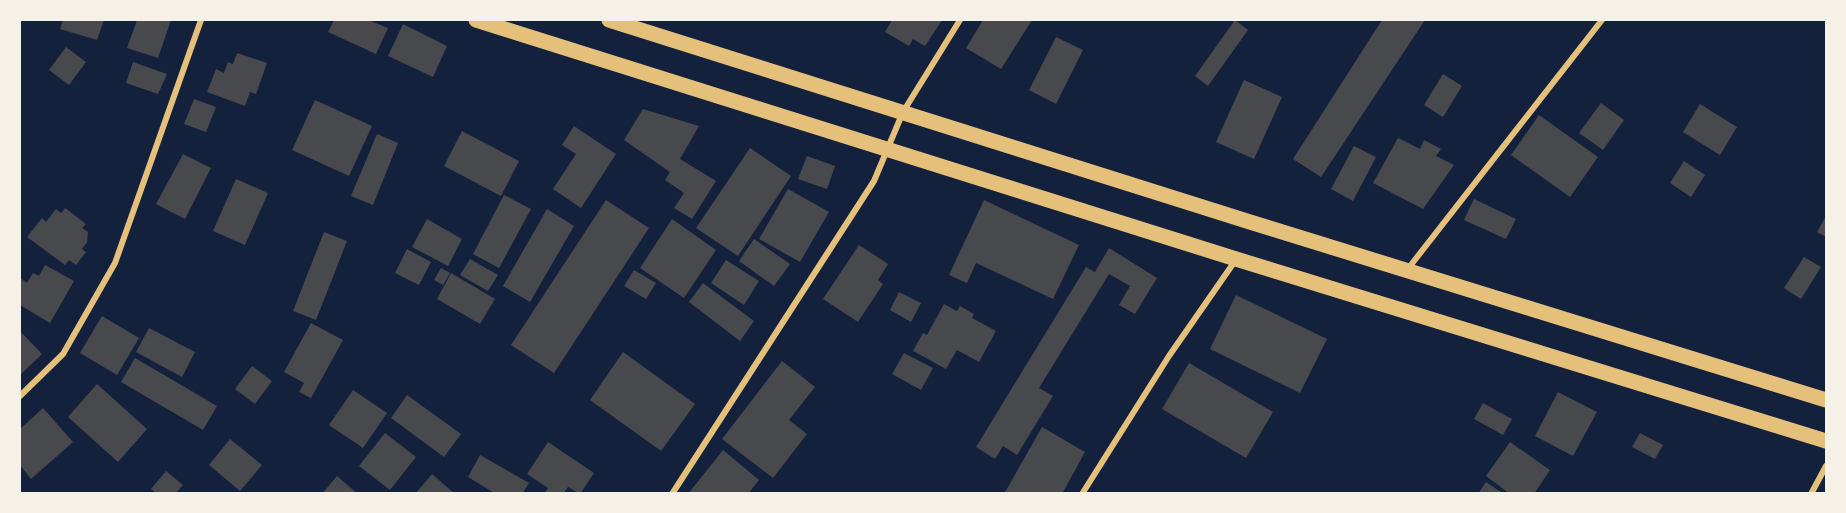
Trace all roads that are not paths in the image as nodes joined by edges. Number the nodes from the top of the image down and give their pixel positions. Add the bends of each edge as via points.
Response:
1 (201, 20) edge
2 (476, 20) edge
3 (609, 20) edge
4 (960, 20) edge
5 (1602, 20) edge
6 (903, 112) junction
7 (888, 149) junction
8 (1236, 259) junction
9 (1406, 271) junction
10 (20, 396) edge
11 (1827, 400) edge
12 (1827, 441) edge
13 (1827, 466) edge
14 (672, 494) edge
15 (1082, 494) edge
16 (1811, 494) edge

1 - 10 street via 115,263 63,354
2 - 7 main road
3 - 6 main road
4 - 6 street
5 - 9 street
6 - 7 street
6 - 9 main road
7 - 8 main road
7 - 14 street via 874,181
8 - 12 main road
8 - 15 street
9 - 11 main road
13 - 16 street

